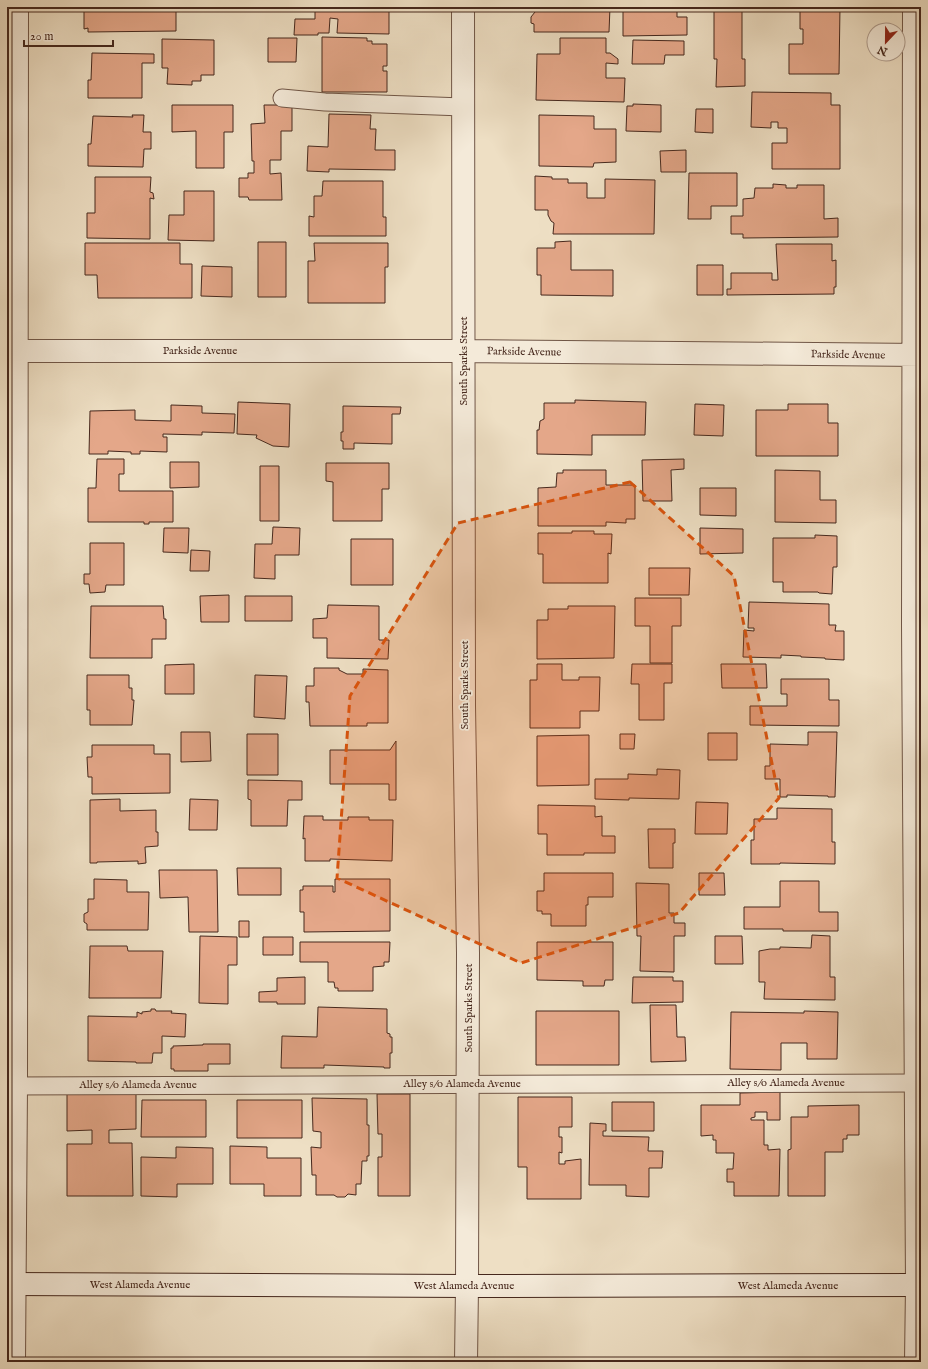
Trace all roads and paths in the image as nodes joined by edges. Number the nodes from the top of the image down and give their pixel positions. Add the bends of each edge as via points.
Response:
1 (17, 7) edge
2 (463, 7) edge
3 (914, 7) edge
4 (282, 98) dead end
5 (462, 107) junction
6 (12, 351) edge
7 (464, 351) junction
8 (917, 355) edge
9 (918, 1027) edge
10 (916, 1083) junction
11 (469, 1084) junction
12 (12, 1086) edge
13 (11, 1284) edge
14 (919, 1285) edge
15 (467, 1286) junction
16 (14, 1362) edge
17 (466, 1362) edge
18 (916, 1362) edge

1 - 6 street
2 - 5 street, South Sparks Street
3 - 8 street
4 - 5 lane
5 - 7 street, South Sparks Street
6 - 7 street, Parkside Avenue
6 - 12 street
7 - 8 street, Parkside Avenue
7 - 11 street, South Sparks Street via 464,706
8 - 9 street via 913,640
9 - 10 street
10 - 11 lane, Alley s/o Alameda Avenue
10 - 14 street
11 - 12 lane, Alley s/o Alameda Avenue
11 - 15 street, South Sparks Street
12 - 13 street
13 - 15 street, West Alameda Avenue
13 - 16 street
14 - 15 street, West Alameda Avenue
14 - 18 street
15 - 17 street, South Sparks Street

